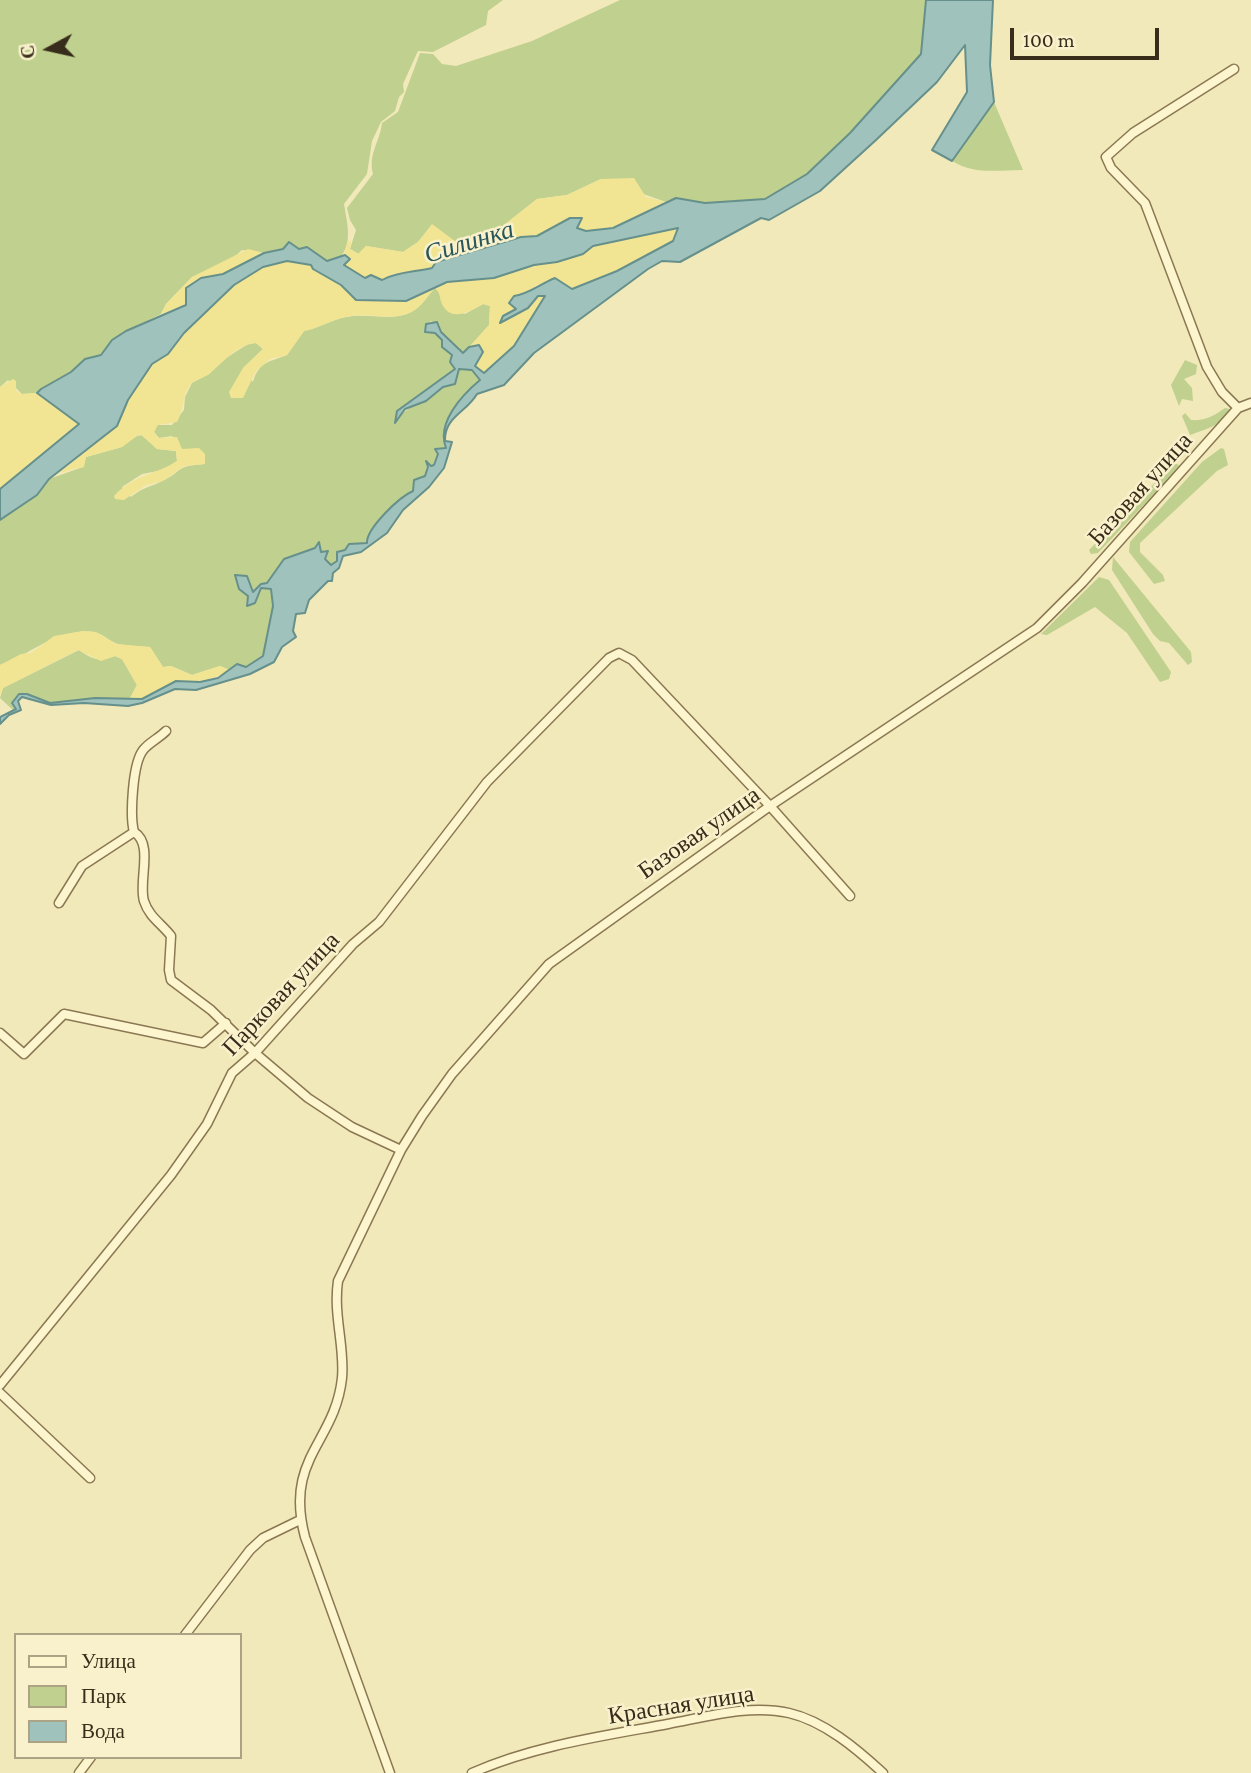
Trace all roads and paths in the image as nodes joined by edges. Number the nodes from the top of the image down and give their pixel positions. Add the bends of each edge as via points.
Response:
1 (1234, 69) dead end
2 (1251, 403) edge
3 (1238, 408) junction
4 (166, 731) dead end
5 (770, 806) junction
6 (134, 832) junction
7 (849, 896) dead end
8 (59, 903) dead end
9 (226, 1023) junction
10 (0, 1033) edge
11 (255, 1053) junction
12 (401, 1150) junction
13 (0, 1385) edge
14 (0, 1393) edge
15 (90, 1478) dead end
16 (300, 1520) junction
17 (187, 1633) edge
18 (390, 1773) edge
19 (472, 1773) edge
20 (883, 1773) edge

1 - 3 street via 1133,133 1106,157 1145,203 1207,367
2 - 3 street, Базовая улица
3 - 5 street, Базовая улица via 1037,628
4 - 6 street via 145,747 136,768 130,817
5 - 7 street
5 - 11 street, Парковая улица via 632,660 619,653 480,789 406,891
5 - 12 street, Базовая улица via 549,964 452,1074
6 - 8 street via 82,866
6 - 9 street via 144,848 144,902 171,936 172,980
9 - 10 street via 203,1043 64,1014 24,1054
9 - 11 street
11 - 12 street via 327,1112
11 - 13 street, Парковая улица via 232,1073 207,1124 172,1175
12 - 16 street, Базовая улица via 338,1281 335,1302 342,1378 335,1404 303,1471
14 - 15 street
16 - 17 street via 263,1538 250,1550
16 - 18 street
19 - 20 street, Красная улица via 501,1760 617,1734 735,1712 769,1711 790,1713 824,1727

